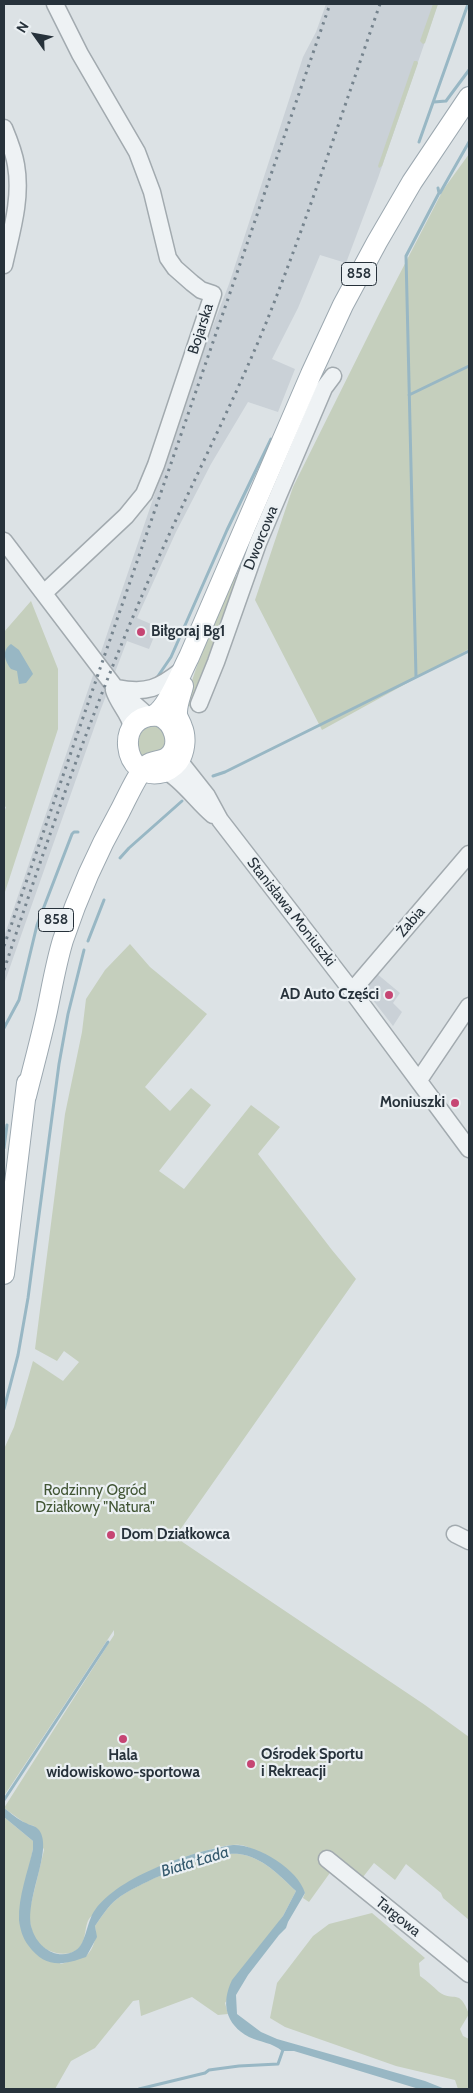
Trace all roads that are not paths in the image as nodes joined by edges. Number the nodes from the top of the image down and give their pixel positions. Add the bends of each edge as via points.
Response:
1 (54, 4) edge
2 (469, 97) edge
3 (4, 128) edge
4 (4, 265) edge
5 (333, 376) dead end
6 (4, 541) edge
7 (226, 567) junction
8 (246, 575) junction
9 (44, 593) junction
10 (185, 664) junction
11 (116, 687) junction
12 (199, 704) dead end
13 (151, 716) junction
14 (132, 728) junction
15 (172, 760) junction
16 (137, 764) junction
17 (469, 854) edge
18 (352, 991) junction
19 (469, 1006) edge
20 (419, 1080) junction
21 (468, 1143) edge
22 (4, 1274) edge
23 (327, 1859) dead end
24 (469, 1974) edge

1 - 9 street, Bojarska via 137,152 152,192 168,258 192,283 213,294 144,494 126,516
2 - 7 main road, 858 via 412,182 356,281
3 - 4 street via 14,153 18,185
5 - 8 street, Dworcowa via 324,388
6 - 9 street
7 - 8 street
7 - 10 main road, 858
8 - 12 street, Dworcowa
9 - 11 street
10 - 11 street via 153,689
10 - 13 main road, 858 via 161,710
10 - 15 main road, 858 via 177,715 184,739
11 - 13 street
11 - 14 street via 116,696
13 - 14 main road, 858 via 141,719
13 - 15 main road via 162,717 171,726 175,737
14 - 16 main road, 858 via 127,742
15 - 16 main road via 167,757 147,765
15 - 18 street, Stanisława Moniuszki via 175,777 220,820
16 - 22 main road, 858 via 128,770 83,853 50,940 33,1013
17 - 18 street, Żabia
18 - 20 street, Stanisława Moniuszki
19 - 20 street
20 - 21 street, Stanisława Moniuszki
23 - 24 street, Targowa

